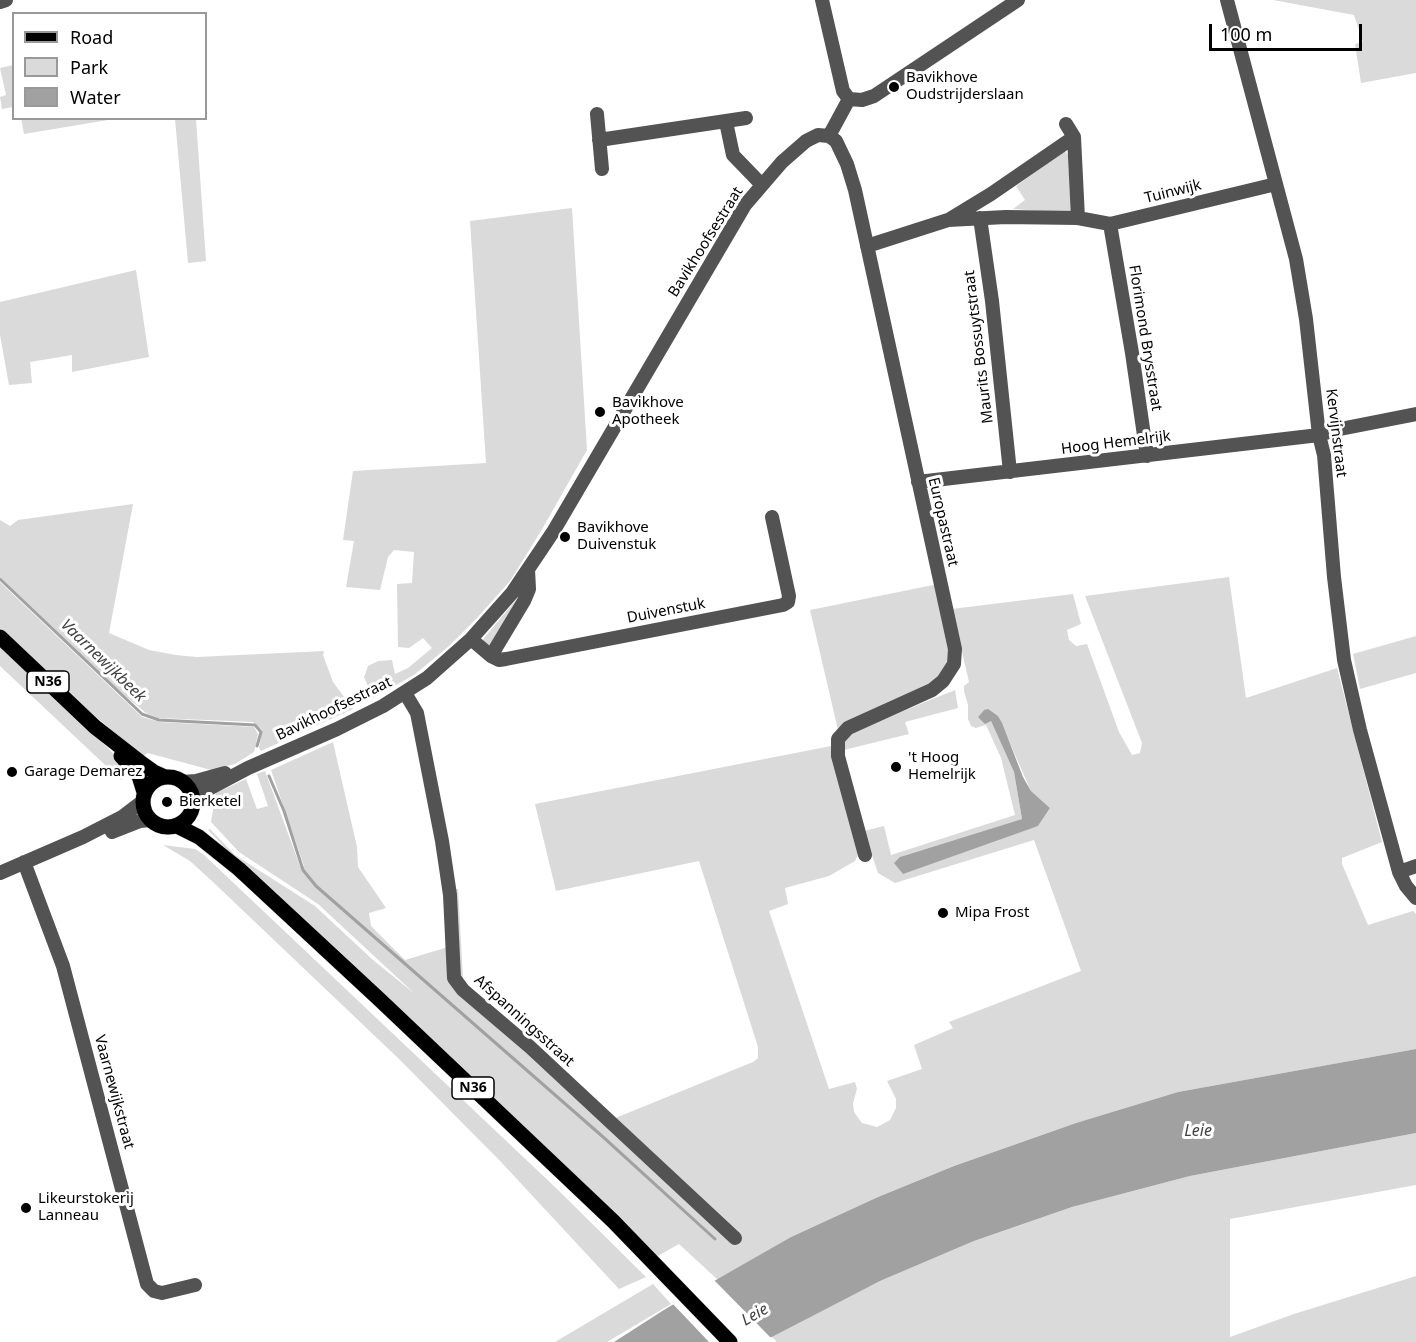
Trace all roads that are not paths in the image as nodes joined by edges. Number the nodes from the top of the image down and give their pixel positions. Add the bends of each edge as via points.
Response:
1 (6, 0) edge
2 (822, 0) edge
3 (1018, 0) edge
4 (1227, 0) edge
5 (0, 2) edge
6 (849, 99) junction
7 (597, 114) dead end
8 (746, 118) dead end
9 (726, 122) junction
10 (1066, 124) dead end
11 (829, 136) junction
12 (1074, 137) junction
13 (599, 140) junction
14 (602, 169) dead end
15 (1276, 184) junction
16 (762, 185) junction
17 (980, 218) junction
18 (1078, 218) junction
19 (948, 220) junction
20 (1110, 224) junction
21 (867, 246) junction
22 (1416, 414) edge
23 (1319, 435) junction
24 (1147, 456) junction
25 (1010, 472) junction
26 (918, 482) junction
27 (772, 517) dead end
28 (528, 569) junction
29 (0, 638) edge
30 (471, 639) junction
31 (491, 656) junction
32 (405, 693) junction
33 (95, 727) junction
34 (248, 768) junction
35 (165, 777) junction
36 (183, 782) junction
37 (144, 797) junction
38 (192, 806) junction
39 (151, 820) junction
40 (177, 826) junction
41 (83, 837) junction
42 (865, 855) dead end
43 (24, 862) junction
44 (1416, 866) edge
45 (239, 868) junction
46 (1399, 872) junction
47 (0, 873) edge
48 (1416, 898) edge
49 (735, 1238) dead end
50 (195, 1285) dead end
51 (730, 1342) edge

1 - 5 street
2 - 6 street via 842,86
3 - 6 street via 874,96
4 - 15 street, Kervijnstraat
6 - 11 street
7 - 13 street
8 - 9 street
9 - 13 street
9 - 16 street via 733,155
10 - 12 street
11 - 16 street, Bavikhoofsestraat via 818,135 806,141
11 - 21 street, Europastraat via 836,141 847,164
12 - 18 street
12 - 19 street, Tuinwijk
13 - 14 street
15 - 20 street, Tuinwijk
15 - 23 street, Kervijnstraat via 1296,259
16 - 28 street, Bavikhoofsestraat via 730,228
17 - 18 street, Tuinwijk
17 - 19 street, Tuinwijk
17 - 25 street, Maurits Bossuytstraat
18 - 20 street, Tuinwijk
19 - 21 street, Tuinwijk
20 - 24 street, Florimond Brysstraat
21 - 26 street, Europastraat
22 - 23 street, Hoog Hemelrijk
23 - 24 street, Hoog Hemelrijk
23 - 46 street, Kervijnstraat via 1344,660
24 - 25 street, Hoog Hemelrijk
25 - 26 street, Hoog Hemelrijk
26 - 42 street, Europastraat via 955,649 954,664 932,690 848,728 838,739 838,756
27 - 31 street, Duivenstuk via 789,596 783,605 506,659
28 - 30 street, Bavikhoofsestraat
28 - 31 street, Bavikhoofsestraat via 529,589 524,601
29 - 33 main road, N36
30 - 31 street
30 - 32 street, Bavikhoofsestraat
32 - 34 street, Bavikhoofsestraat via 361,718
32 - 49 street, Afspanningsstraat via 417,713 442,841 450,895 454,978
33 - 35 main road, N36
33 - 37 main road, N36 via 139,776
34 - 36 street, Bavikhoofsestraat
34 - 38 street, Bavikhoofsestraat via 201,793
35 - 36 main road, N36
35 - 37 main road via 149,785
36 - 38 main road, N36 via 190,789
37 - 39 main road, N36 via 145,812
37 - 41 street via 122,818
38 - 40 main road
38 - 45 main road, N36
39 - 40 main road, N36 via 162,826
39 - 41 street via 108,834
40 - 45 main road, N36 via 199,837
41 - 43 street
43 - 47 street
43 - 50 street, Vaarnewijkstraat via 63,966 147,1284 162,1293
44 - 46 street
45 - 51 main road, N36 via 556,1167
46 - 48 street, Kervijnstraat

